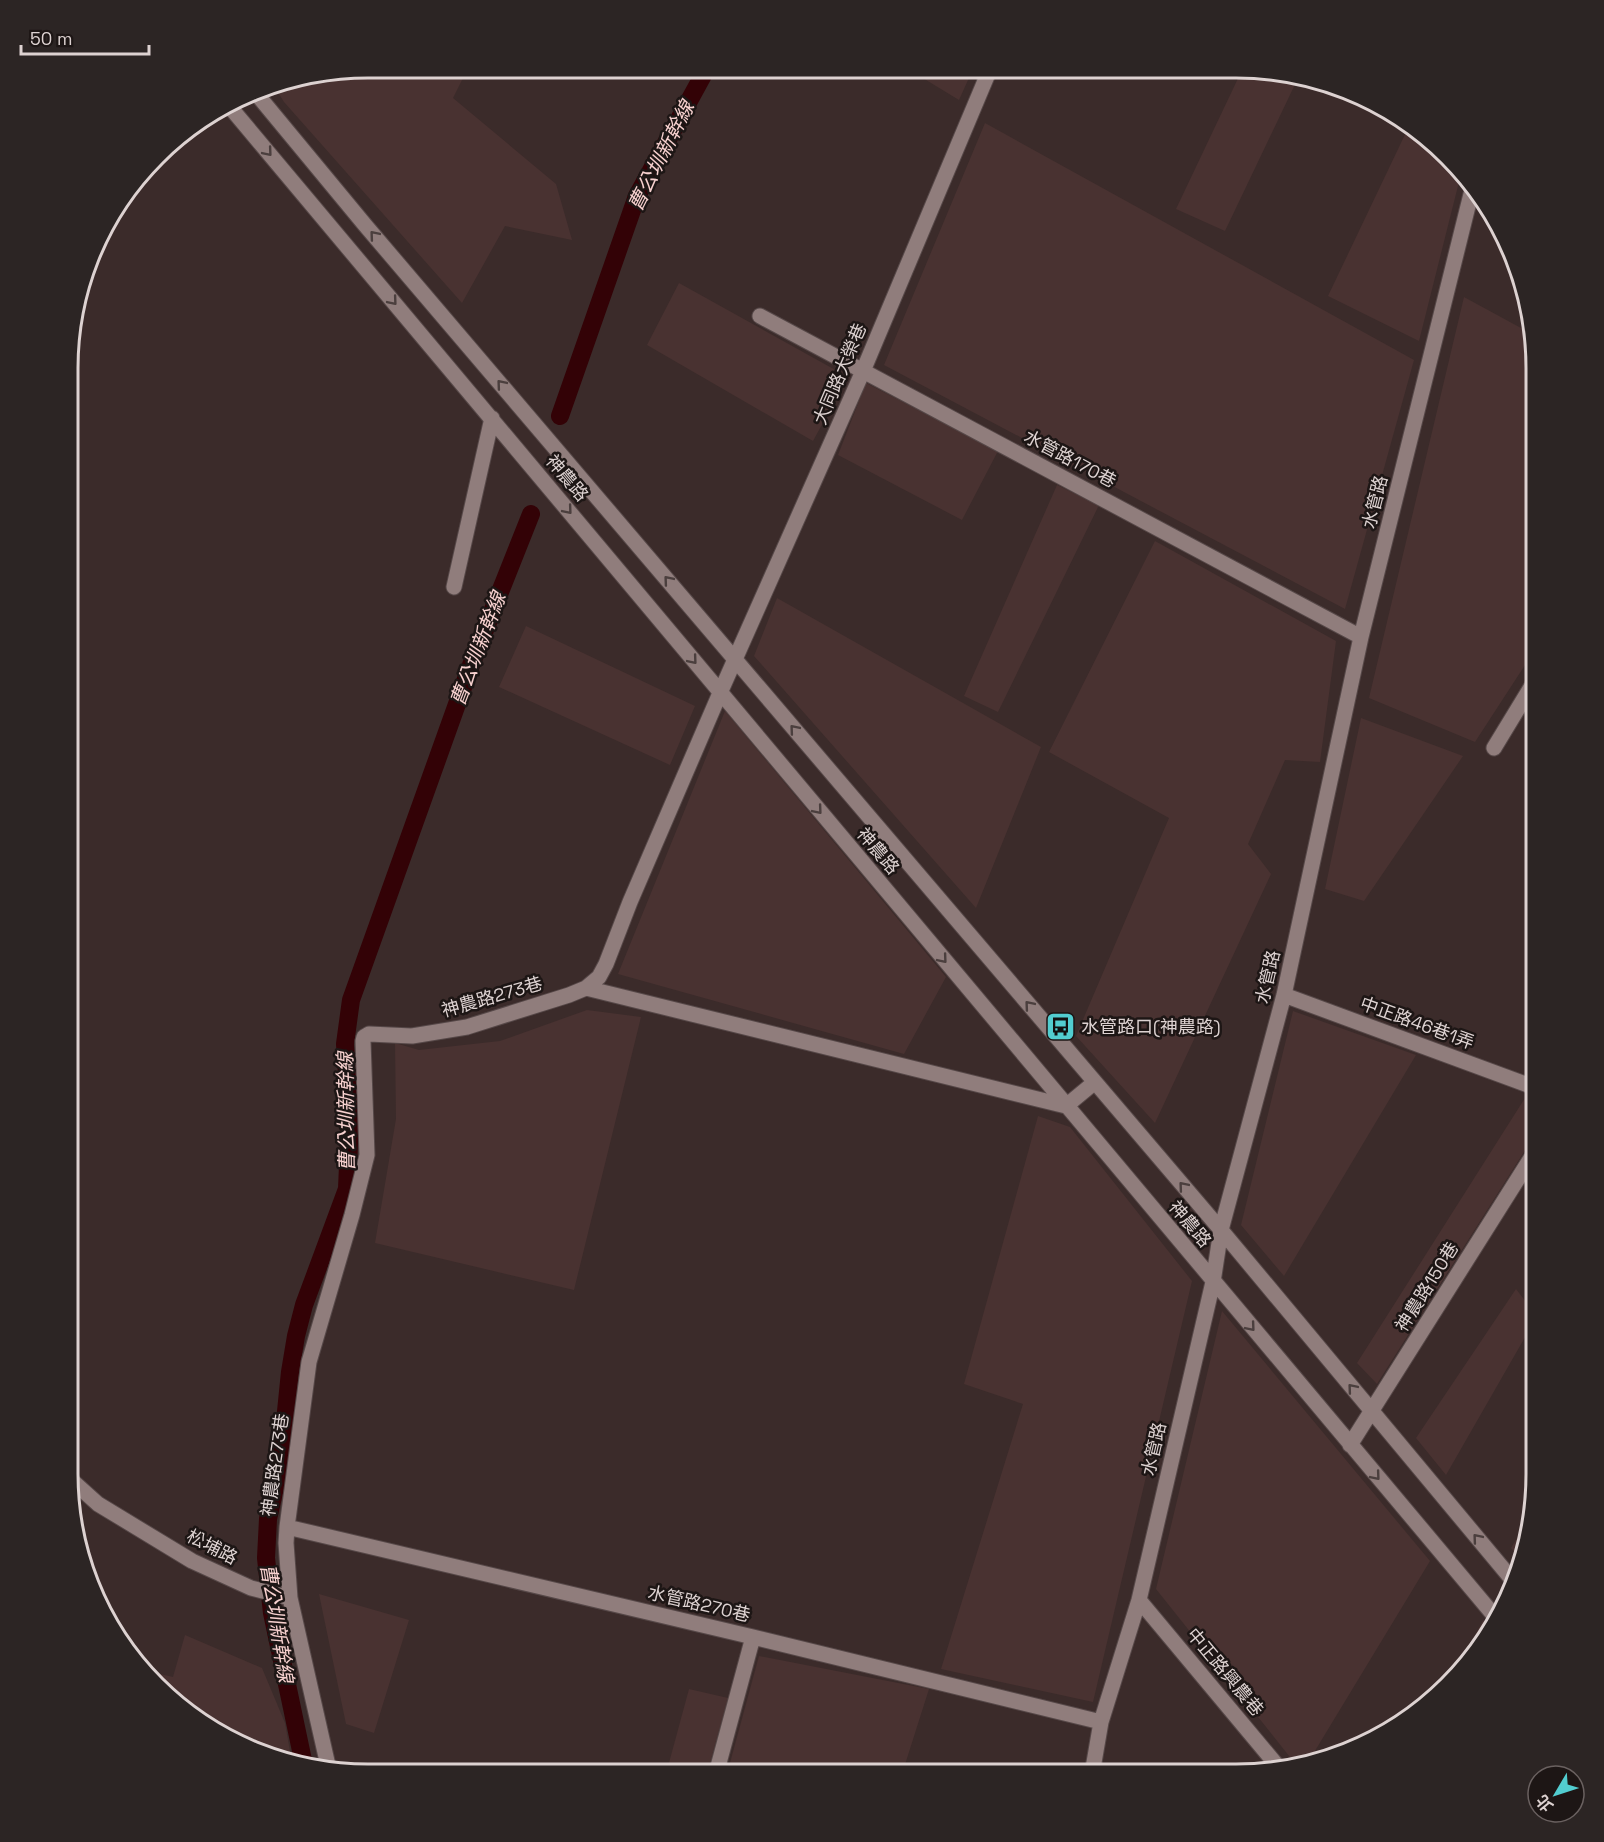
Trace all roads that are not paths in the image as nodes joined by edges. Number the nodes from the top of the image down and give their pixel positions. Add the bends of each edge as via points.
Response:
1 (986, 78) edge
2 (260, 99) edge
3 (234, 111) edge
4 (1470, 197) edge
5 (760, 316) dead end
6 (863, 371) junction
7 (492, 418) junction
8 (454, 587) dead end
9 (1361, 637) junction
10 (735, 659) junction
11 (720, 693) junction
12 (1526, 695) edge
13 (1494, 748) dead end
14 (586, 988) junction
15 (1284, 995) junction
16 (1095, 1082) junction
17 (1526, 1084) edge
18 (1066, 1106) junction
19 (1526, 1166) edge
20 (1221, 1230) junction
21 (1213, 1282) junction
22 (1372, 1411) junction
23 (1350, 1445) junction
24 (79, 1487) edge
25 (287, 1527) junction
26 (1508, 1575) edge
27 (287, 1598) junction
28 (1139, 1600) junction
29 (1491, 1612) edge
30 (753, 1637) junction
31 (1101, 1722) junction
32 (327, 1761) edge
33 (1274, 1762) edge
34 (719, 1764) edge
35 (1094, 1764) edge

1 - 6 street, 大同路大榮巷
10 -> 2 street, 神農路
3 -> 7 street, 神農路
4 - 9 street, 水管路
5 - 6 street, 水管路170巷
6 - 9 street, 水管路170巷
6 - 10 street, 大同路大榮巷
7 - 8 street
7 -> 11 street, 神農路
9 - 15 street, 水管路
10 - 11 street, 大同路大榮巷
16 -> 10 street, 神農路
11 - 14 street via 606,964
11 -> 18 street, 神農路
12 - 13 street
14 - 18 street
14 - 25 street, 神農路273巷 via 467,1027 412,1036 364,1037 367,1155 309,1362
15 - 17 street, 中正路46巷1弄
15 - 20 street, 水管路
16 - 18 street
20 -> 16 street, 神農路
18 - 21 street, 神農路
19 - 22 street, 神農路150巷
20 - 21 street, 水管路
22 -> 20 street, 神農路
21 -> 23 street, 神農路
21 - 28 street, 水管路
22 - 23 street, 神農路150巷
26 -> 22 street, 神農路
23 -> 29 street, 神農路
24 - 27 street, 松埔路 via 98,1504 192,1561 251,1588
25 - 27 street, 神農路273巷
25 - 30 street, 水管路270巷
27 - 32 street
28 - 31 street, 水管路
28 - 33 street, 中正路興農巷
30 - 31 street, 水管路270巷
30 - 34 street
31 - 35 street, 水管路

